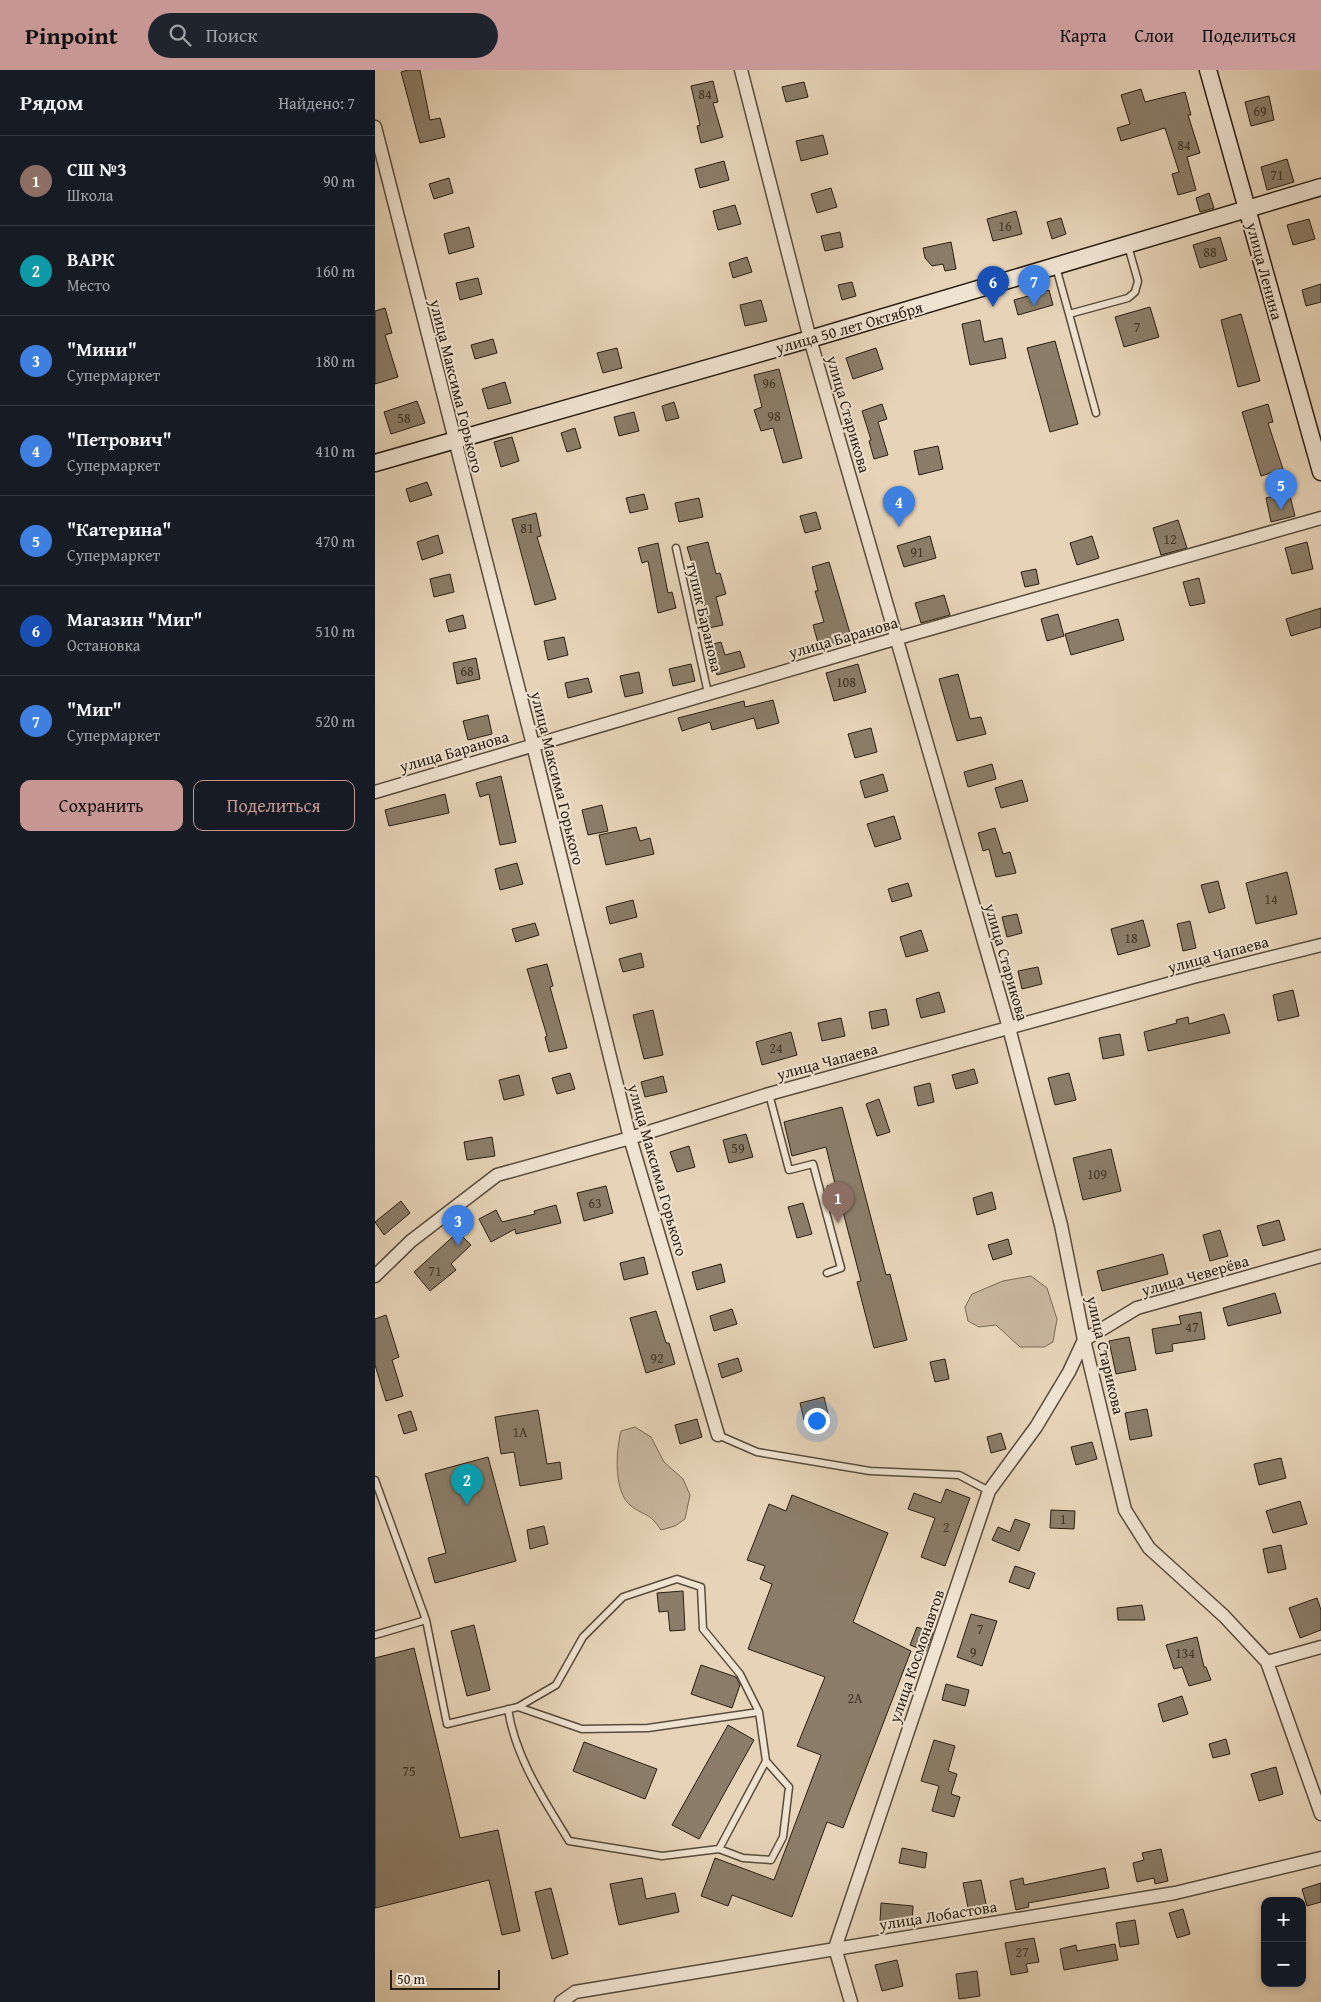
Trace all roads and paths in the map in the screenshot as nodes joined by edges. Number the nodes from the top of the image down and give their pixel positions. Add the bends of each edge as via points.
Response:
1 (741, 70) edge
2 (1208, 70) edge
3 (375, 127) edge
4 (1321, 187) edge
5 (1248, 209) junction
6 (1128, 245) junction
7 (1056, 266) junction
8 (1069, 314) junction
9 (810, 339) junction
10 (1096, 413) dead end
11 (453, 440) junction
12 (375, 463) edge
13 (1321, 472) edge
14 (1321, 518) edge
15 (676, 548) dead end
16 (897, 638) junction
17 (708, 693) junction
18 (533, 745) junction
19 (375, 792) edge
20 (1321, 945) edge
21 (1009, 1028) junction
22 (769, 1094) junction
23 (630, 1138) junction
24 (1321, 1256) edge
25 (827, 1272) dead end
26 (375, 1276) edge
27 (1084, 1340) junction
28 (718, 1435) joint
29 (375, 1480) edge
30 (989, 1491) junction
31 (426, 1620) junction
32 (375, 1635) edge
33 (1321, 1647) edge
34 (1267, 1662) junction
35 (518, 1707) junction
36 (508, 1709) junction
37 (759, 1712) junction
38 (766, 1761) junction
39 (1321, 1814) edge
40 (719, 1849) junction
41 (1321, 1858) edge
42 (835, 1948) junction
43 (561, 2002) edge
44 (851, 2002) edge

1 - 9 street, улица Старикова
2 - 5 main road, улица Ленина
3 - 11 street, улица Максима Горького
4 - 5 main road, улица 50 лет Октября
5 - 6 main road, улица 50 лет Октября
5 - 13 main road, улица Ленина
6 - 7 main road, улица 50 лет Октября
6 - 8 lane via 1137,280 1135,292 1128,298
7 - 8 lane
7 - 9 main road, улица 50 лет Октября
8 - 10 lane
9 - 11 main road, улица 50 лет Октября
9 - 16 street, улица Старикова
11 - 12 main road, улица 50 лет Октября
11 - 18 street, улица Максима Горького
14 - 16 street, улица Баранова
15 - 17 lane, тупик Баранова
16 - 17 street, улица Баранова
16 - 21 street, улица Старикова
17 - 18 street, улица Баранова
18 - 19 street, улица Баранова
18 - 23 street, улица Максима Горького
20 - 21 street, улица Чапаева
21 - 22 street, улица Чапаева
21 - 27 street, улица Старикова via 1061,1225
22 - 23 street, улица Чапаева
22 - 25 lane via 789,1170 813,1164 841,1268
23 - 26 street, улица Чапаева via 497,1175 411,1241
23 - 28 street, улица Максима Горького
24 - 27 street, улица Чеверёва via 1137,1308
27 - 30 street, улица Космонавтов via 1036,1427
27 - 34 street, улица Старикова via 1125,1510 1149,1548 1224,1616
28 - 30 lane via 757,1452 870,1471 959,1476
29 - 31 lane
30 - 42 street, улица Космонавтов
31 - 32 lane
31 - 36 lane via 447,1724
33 - 34 street
34 - 39 street, улица Старикова
35 - 36 lane
35 - 37 lane via 582,1729 648,1728
35 - 37 lane via 556,1685 583,1637 623,1597 677,1579 701,1588 703,1629 740,1674
36 - 40 lane via 511,1728 539,1792 569,1840 662,1856
37 - 38 lane
38 - 40 lane
38 - 40 lane via 789,1787 783,1836 771,1860 743,1858
41 - 42 street, улица Лобастова via 1175,1893
42 - 43 street, улица Лобастова via 575,1992
42 - 44 street

